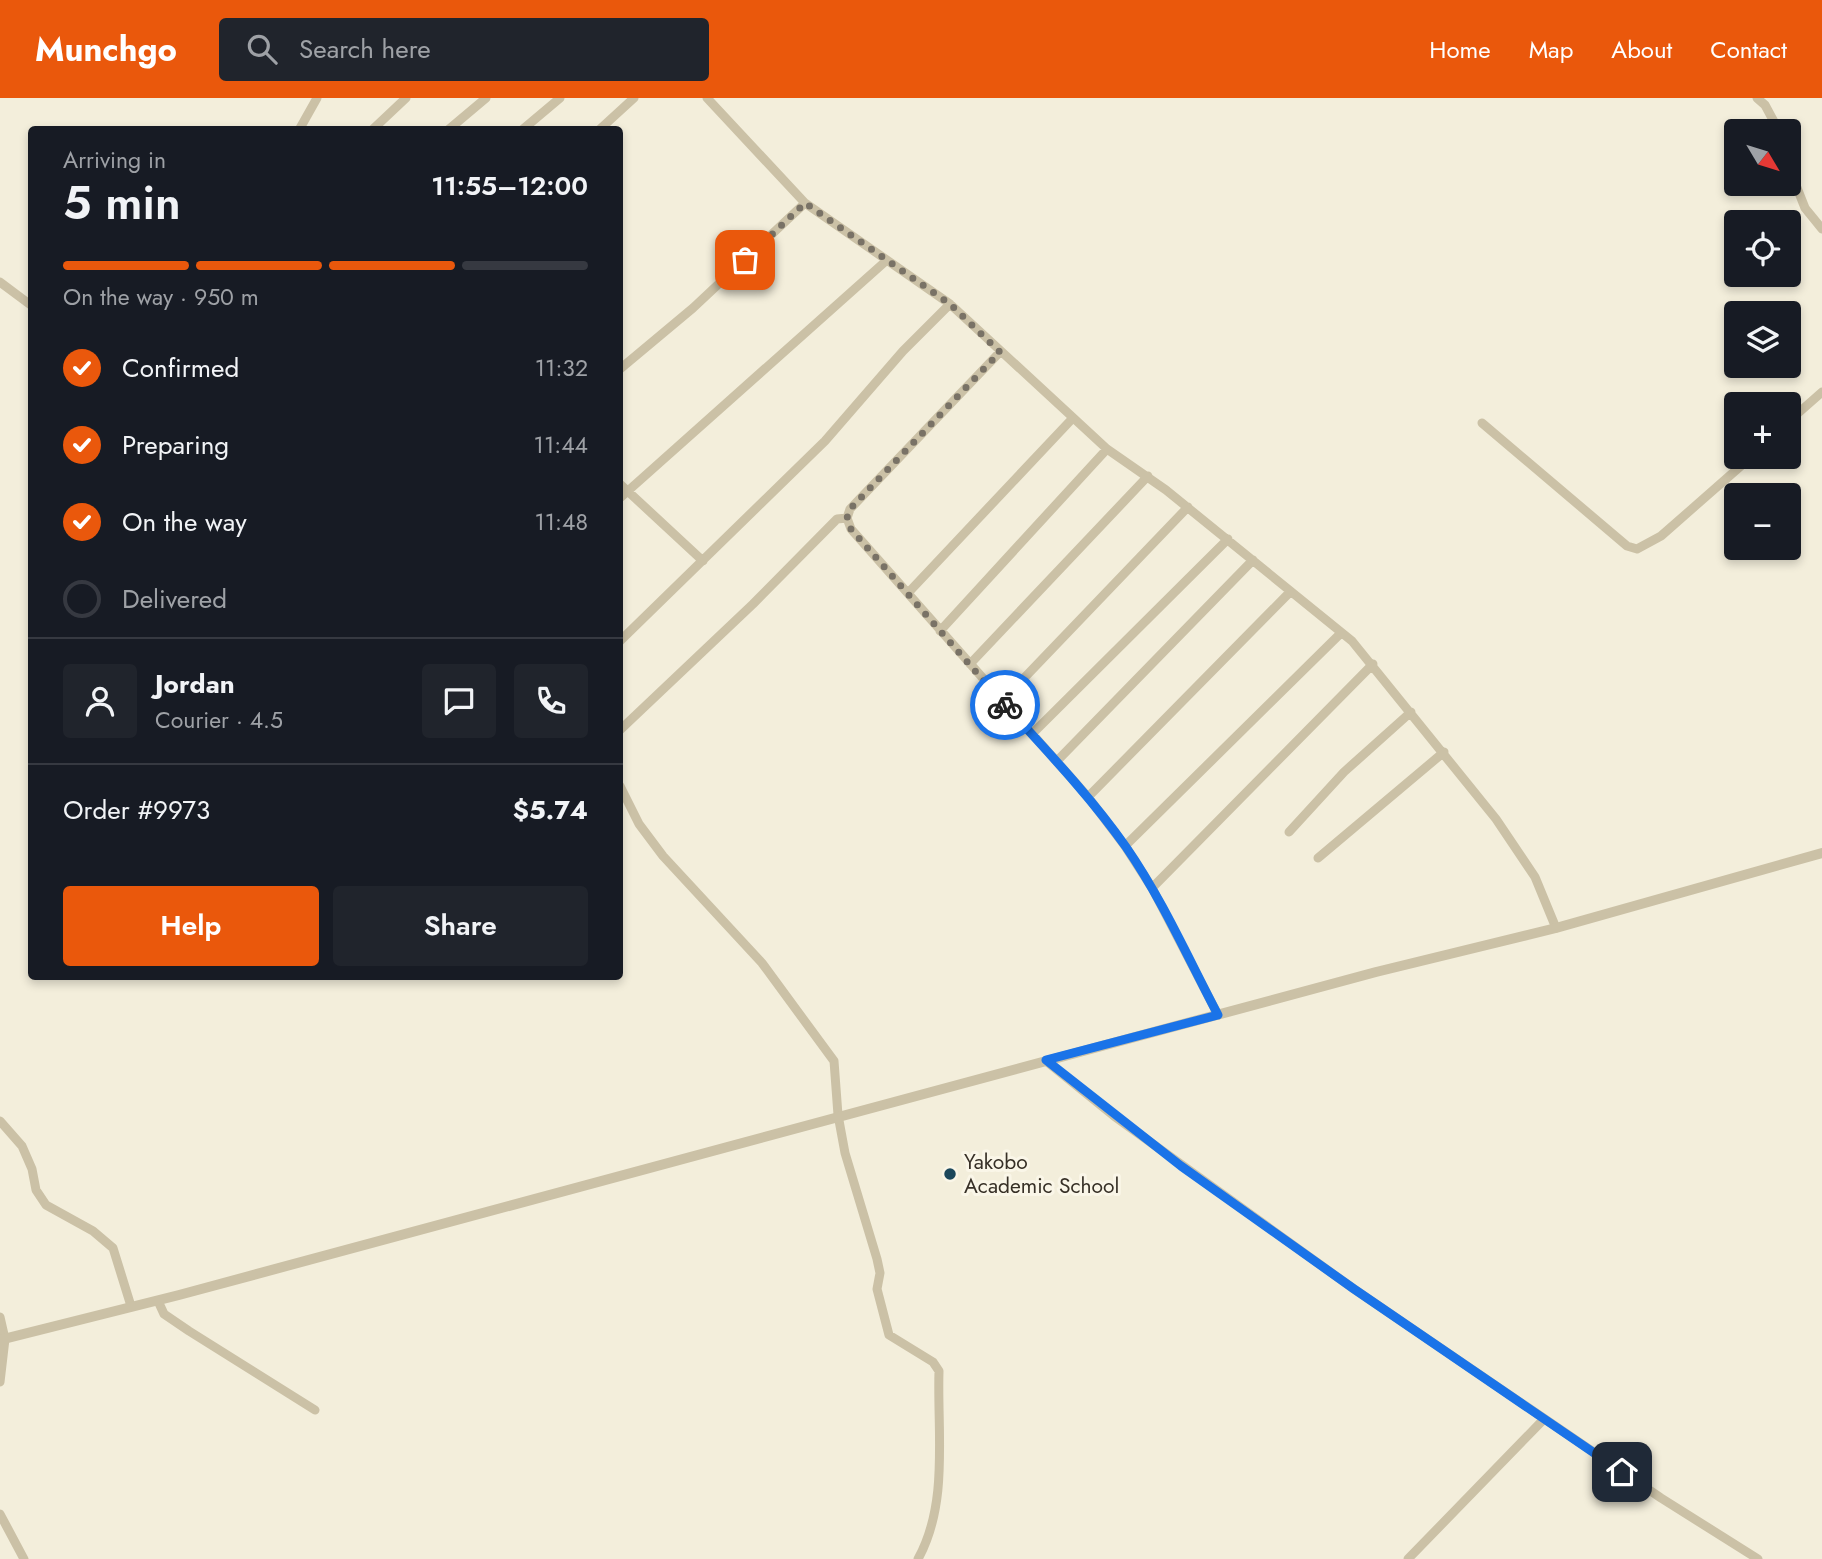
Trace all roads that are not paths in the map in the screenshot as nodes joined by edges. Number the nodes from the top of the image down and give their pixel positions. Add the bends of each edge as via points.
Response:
1 (317, 98) edge
2 (406, 98) edge
3 (486, 98) edge
4 (560, 98) edge
5 (634, 98) edge
6 (707, 98) edge
7 (1758, 98) edge
8 (1773, 119) edge
9 (301, 126) edge
10 (376, 126) edge
11 (453, 126) edge
12 (527, 126) edge
13 (603, 126) edge
14 (1800, 196) edge
15 (805, 203) junction
16 (1822, 229) edge
17 (887, 260) junction
18 (0, 282) edge
19 (28, 303) edge
20 (950, 304) junction
21 (1000, 352) junction
22 (623, 366) edge
23 (1822, 392) edge
24 (1801, 411) edge
25 (1071, 419) junction
26 (1482, 423) dead end
27 (1107, 449) junction
28 (1737, 469) edge
29 (1148, 476) junction
30 (623, 489) edge
31 (623, 491) edge
32 (1188, 507) junction
33 (847, 518) junction
34 (1228, 539) junction
35 (1253, 560) junction
36 (703, 561) junction
37 (1290, 592) junction
38 (908, 593) junction
39 (940, 631) junction
40 (1340, 633) junction
41 (623, 638) edge
42 (970, 664) junction
43 (1373, 664) junction
44 (1002, 701) junction
45 (1411, 712) junction
46 (623, 727) edge
47 (1032, 734) junction
48 (1444, 752) junction
49 (1057, 761) junction
50 (623, 792) edge
51 (1088, 797) junction
52 (1289, 832) dead end
53 (1125, 846) junction
54 (1822, 853) edge
55 (1318, 858) dead end
56 (1152, 888) junction
57 (1556, 928) junction
58 (1218, 1015) junction
59 (1046, 1060) junction
60 (838, 1115) junction
61 (0, 1121) edge
62 (158, 1301) junction
63 (131, 1306) junction
64 (0, 1317) edge
65 (2, 1340) edge
66 (0, 1382) edge
67 (315, 1410) dead end
68 (1544, 1419) junction
69 (0, 1514) edge
70 (24, 1559) edge
71 (918, 1559) edge
72 (1408, 1559) edge
73 (1758, 1559) edge

1 - 9 street
2 - 10 street
3 - 11 street
4 - 12 street
5 - 13 street
6 - 15 street
7 - 8 street
14 - 16 street
15 - 17 street
15 - 22 street
17 - 20 street
17 - 30 street
18 - 19 street
20 - 21 street
20 - 36 street via 825,441
21 - 25 street
21 - 33 street via 850,509
23 - 24 street
25 - 27 street
25 - 38 street
26 - 28 street via 1627,546 1637,548 1661,536
27 - 29 street
27 - 39 street
29 - 32 street
29 - 42 street
31 - 36 street
32 - 34 street
32 - 44 street
33 - 38 street via 851,529
33 - 46 street via 837,519
34 - 35 street
34 - 47 street
35 - 37 street
35 - 49 street
36 - 41 street
37 - 40 street
37 - 51 street
38 - 39 street
39 - 42 street
40 - 43 street
40 - 53 street
42 - 44 street
43 - 45 street
43 - 56 street
44 - 47 street
45 - 48 street
45 - 52 street via 1344,772
47 - 49 street
48 - 55 street
48 - 57 street via 1528,865
49 - 51 street
50 - 60 street via 663,856 762,963 826,1048 837,1073
51 - 53 street
53 - 56 street
54 - 57 street
56 - 58 street
57 - 58 street
58 - 59 street
59 - 60 street
59 - 68 street via 1181,1166
60 - 62 street
60 - 71 street via 877,1259 877,1289 889,1335 933,1362 939,1371 939,1487
61 - 63 street via 22,1146 36,1190 46,1205 93,1231 113,1248
62 - 63 street
62 - 67 street via 164,1314
63 - 65 street
64 - 65 street
65 - 66 street
68 - 72 street
68 - 73 street
69 - 70 street

